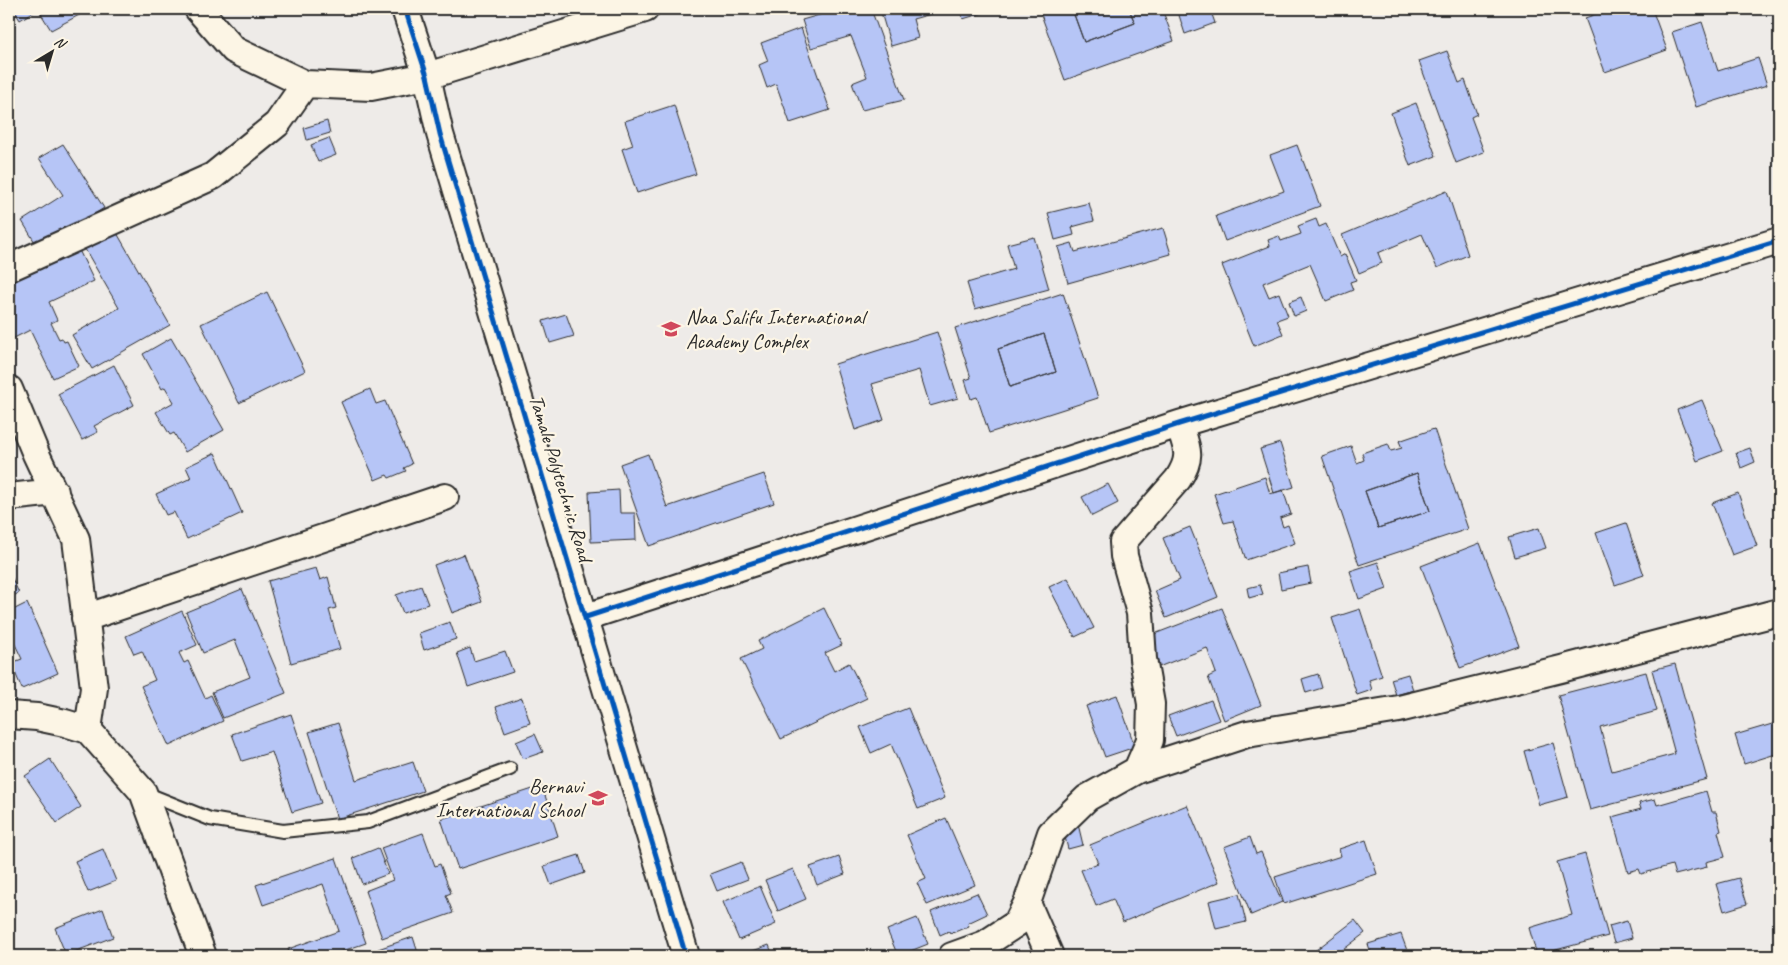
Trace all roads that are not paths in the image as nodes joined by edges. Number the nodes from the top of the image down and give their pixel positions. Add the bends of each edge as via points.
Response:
1 (198, 9) edge
2 (405, 9) edge
3 (645, 9) edge
4 (427, 76) junction
5 (305, 84) junction
6 (1779, 241) edge
7 (9, 268) edge
8 (9, 389) edge
9 (1179, 424) junction
10 (55, 492) junction
11 (9, 497) edge
12 (445, 497) dead end
13 (1779, 612) edge
14 (586, 617) junction
15 (85, 618) junction
16 (9, 715) edge
17 (88, 730) junction
18 (510, 769) dead end
19 (1136, 770) junction
20 (143, 792) junction
21 (1028, 903) junction
22 (203, 956) edge
23 (686, 956) edge
24 (952, 956) edge
25 (1050, 956) edge

1 - 5 street via 234,50
2 - 4 street, Tamale Polytechnic Road
3 - 4 street
4 - 5 street via 371,87
4 - 14 street, Tamale Polytechnic Road via 440,134
5 - 7 street via 277,124 213,176
6 - 9 street
8 - 10 street
9 - 14 street
9 - 19 street via 1188,452 1184,470 1123,542 1140,613 1143,659 1151,704 1150,740
10 - 11 street
10 - 15 street via 76,539
12 - 15 street
13 - 19 street via 1399,709 1247,734
14 - 23 street, Tamale Polytechnic Road
15 - 17 street via 94,688
16 - 17 street via 65,723
17 - 20 street
18 - 20 lane via 368,822 283,832 210,819
19 - 21 street via 1087,798 1051,833
20 - 22 street
21 - 24 street via 1017,923 985,944
21 - 25 street

